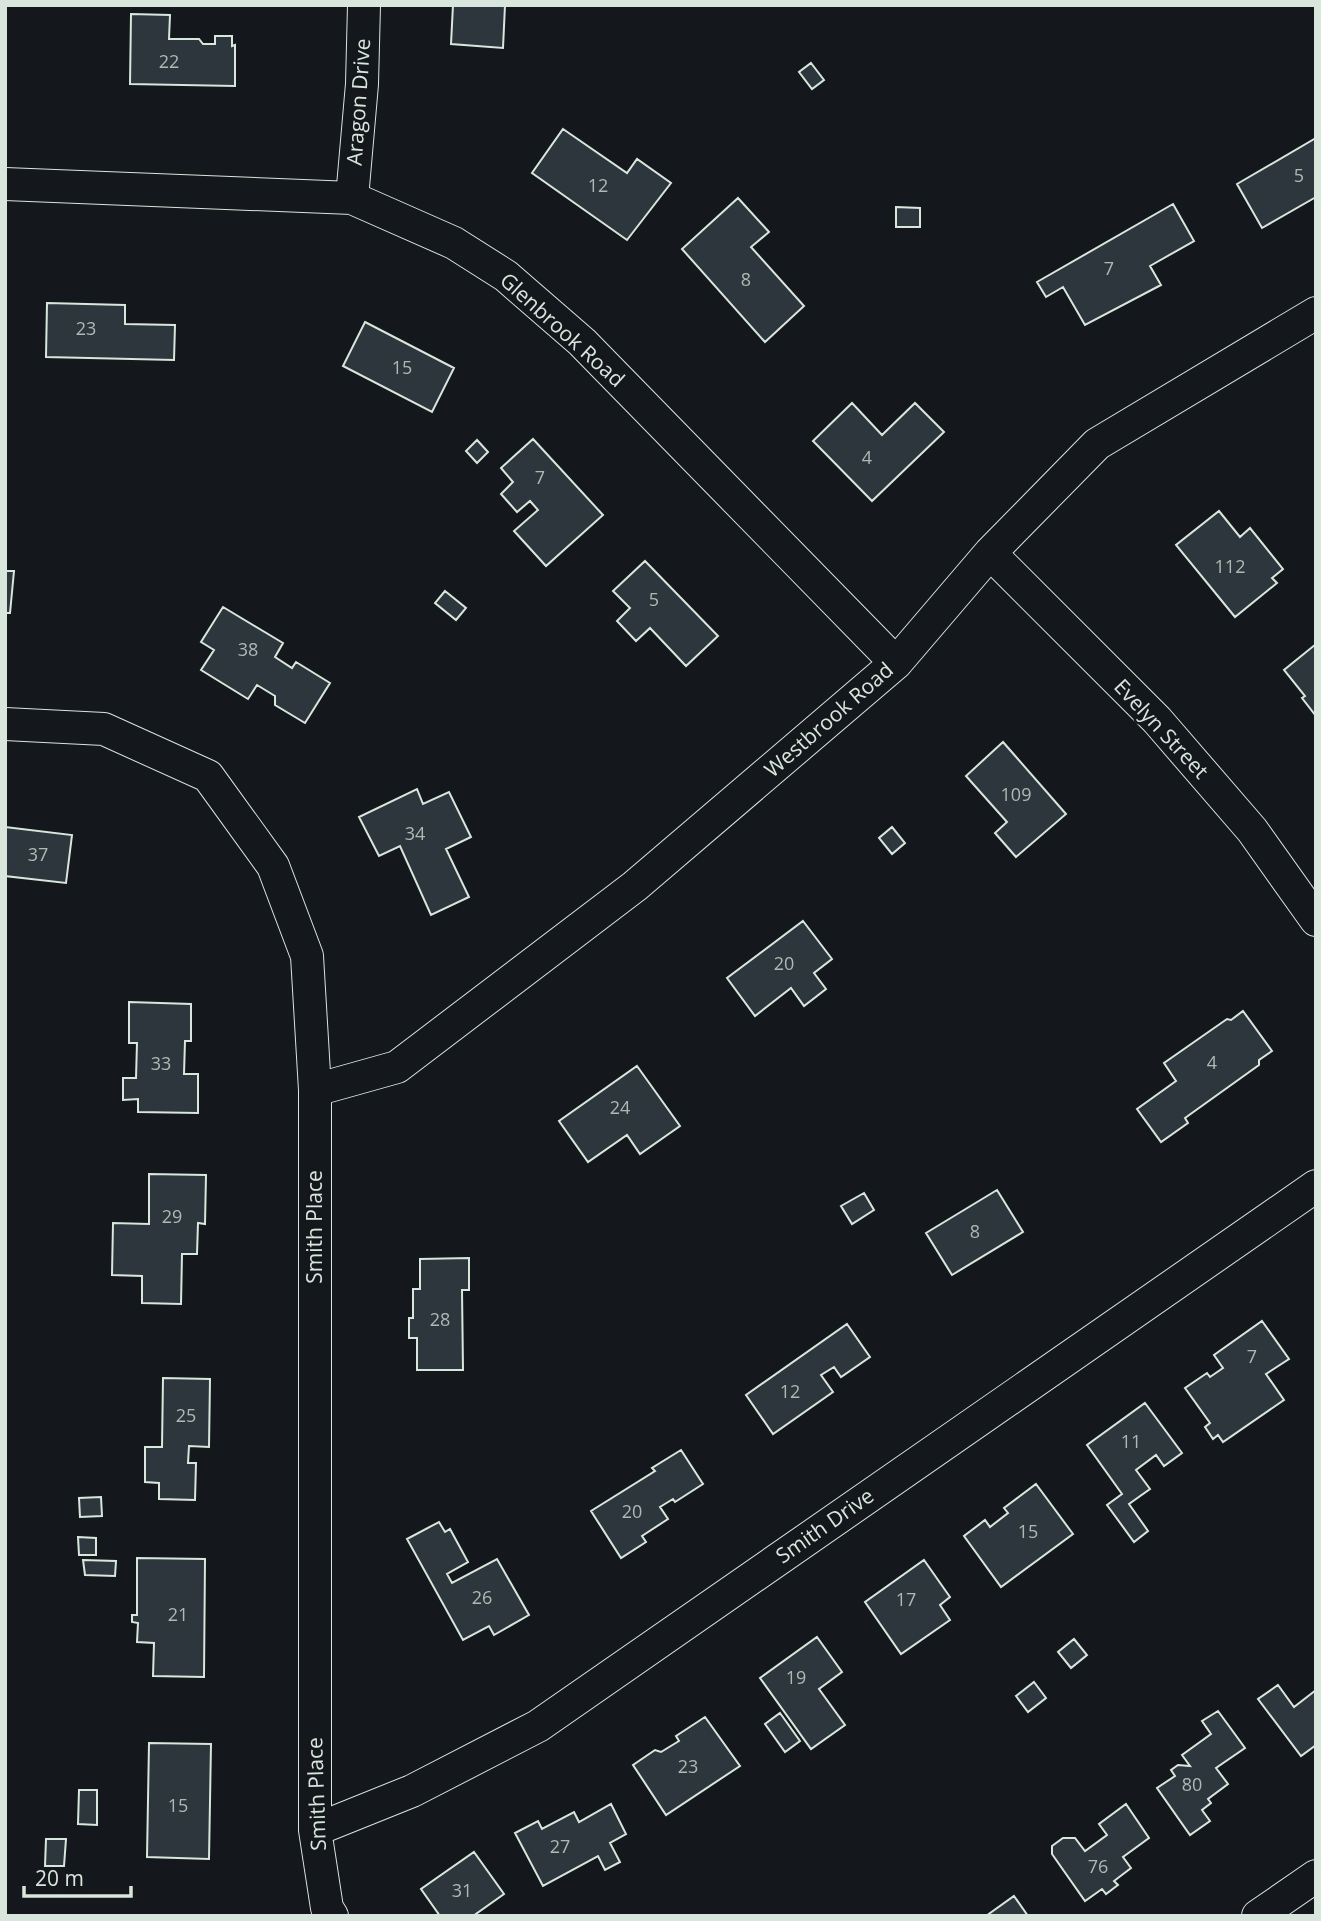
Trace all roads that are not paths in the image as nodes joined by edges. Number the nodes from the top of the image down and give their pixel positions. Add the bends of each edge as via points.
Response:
1 (364, 5) edge
2 (5, 184) edge
3 (352, 198) junction
4 (1316, 313) edge
5 (989, 553) junction
6 (896, 663) junction
7 (5, 723) edge
8 (1316, 920) edge
9 (315, 1090) junction
10 (1316, 1186) edge
11 (315, 1830) junction
12 (1316, 1876) edge
13 (332, 1916) edge
14 (1258, 1916) edge

1 - 3 street, Aragon Drive
2 - 3 street, Glenbrook Road
3 - 6 street, Glenbrook Road via 454,243 516,284 582,342
4 - 5 street, Westbrook Road via 1097,444
5 - 6 street, Westbrook Road
5 - 8 street, Evelyn Street via 1157,720 1252,830
6 - 9 street, Westbrook Road via 635,886 397,1068
7 - 9 street, Smith Place via 104,729 208,776 273,866 307,956
9 - 11 street, Smith Place
10 - 11 street, Smith Drive via 538,1726 412,1791
11 - 13 street, Smith Place
12 - 14 street

